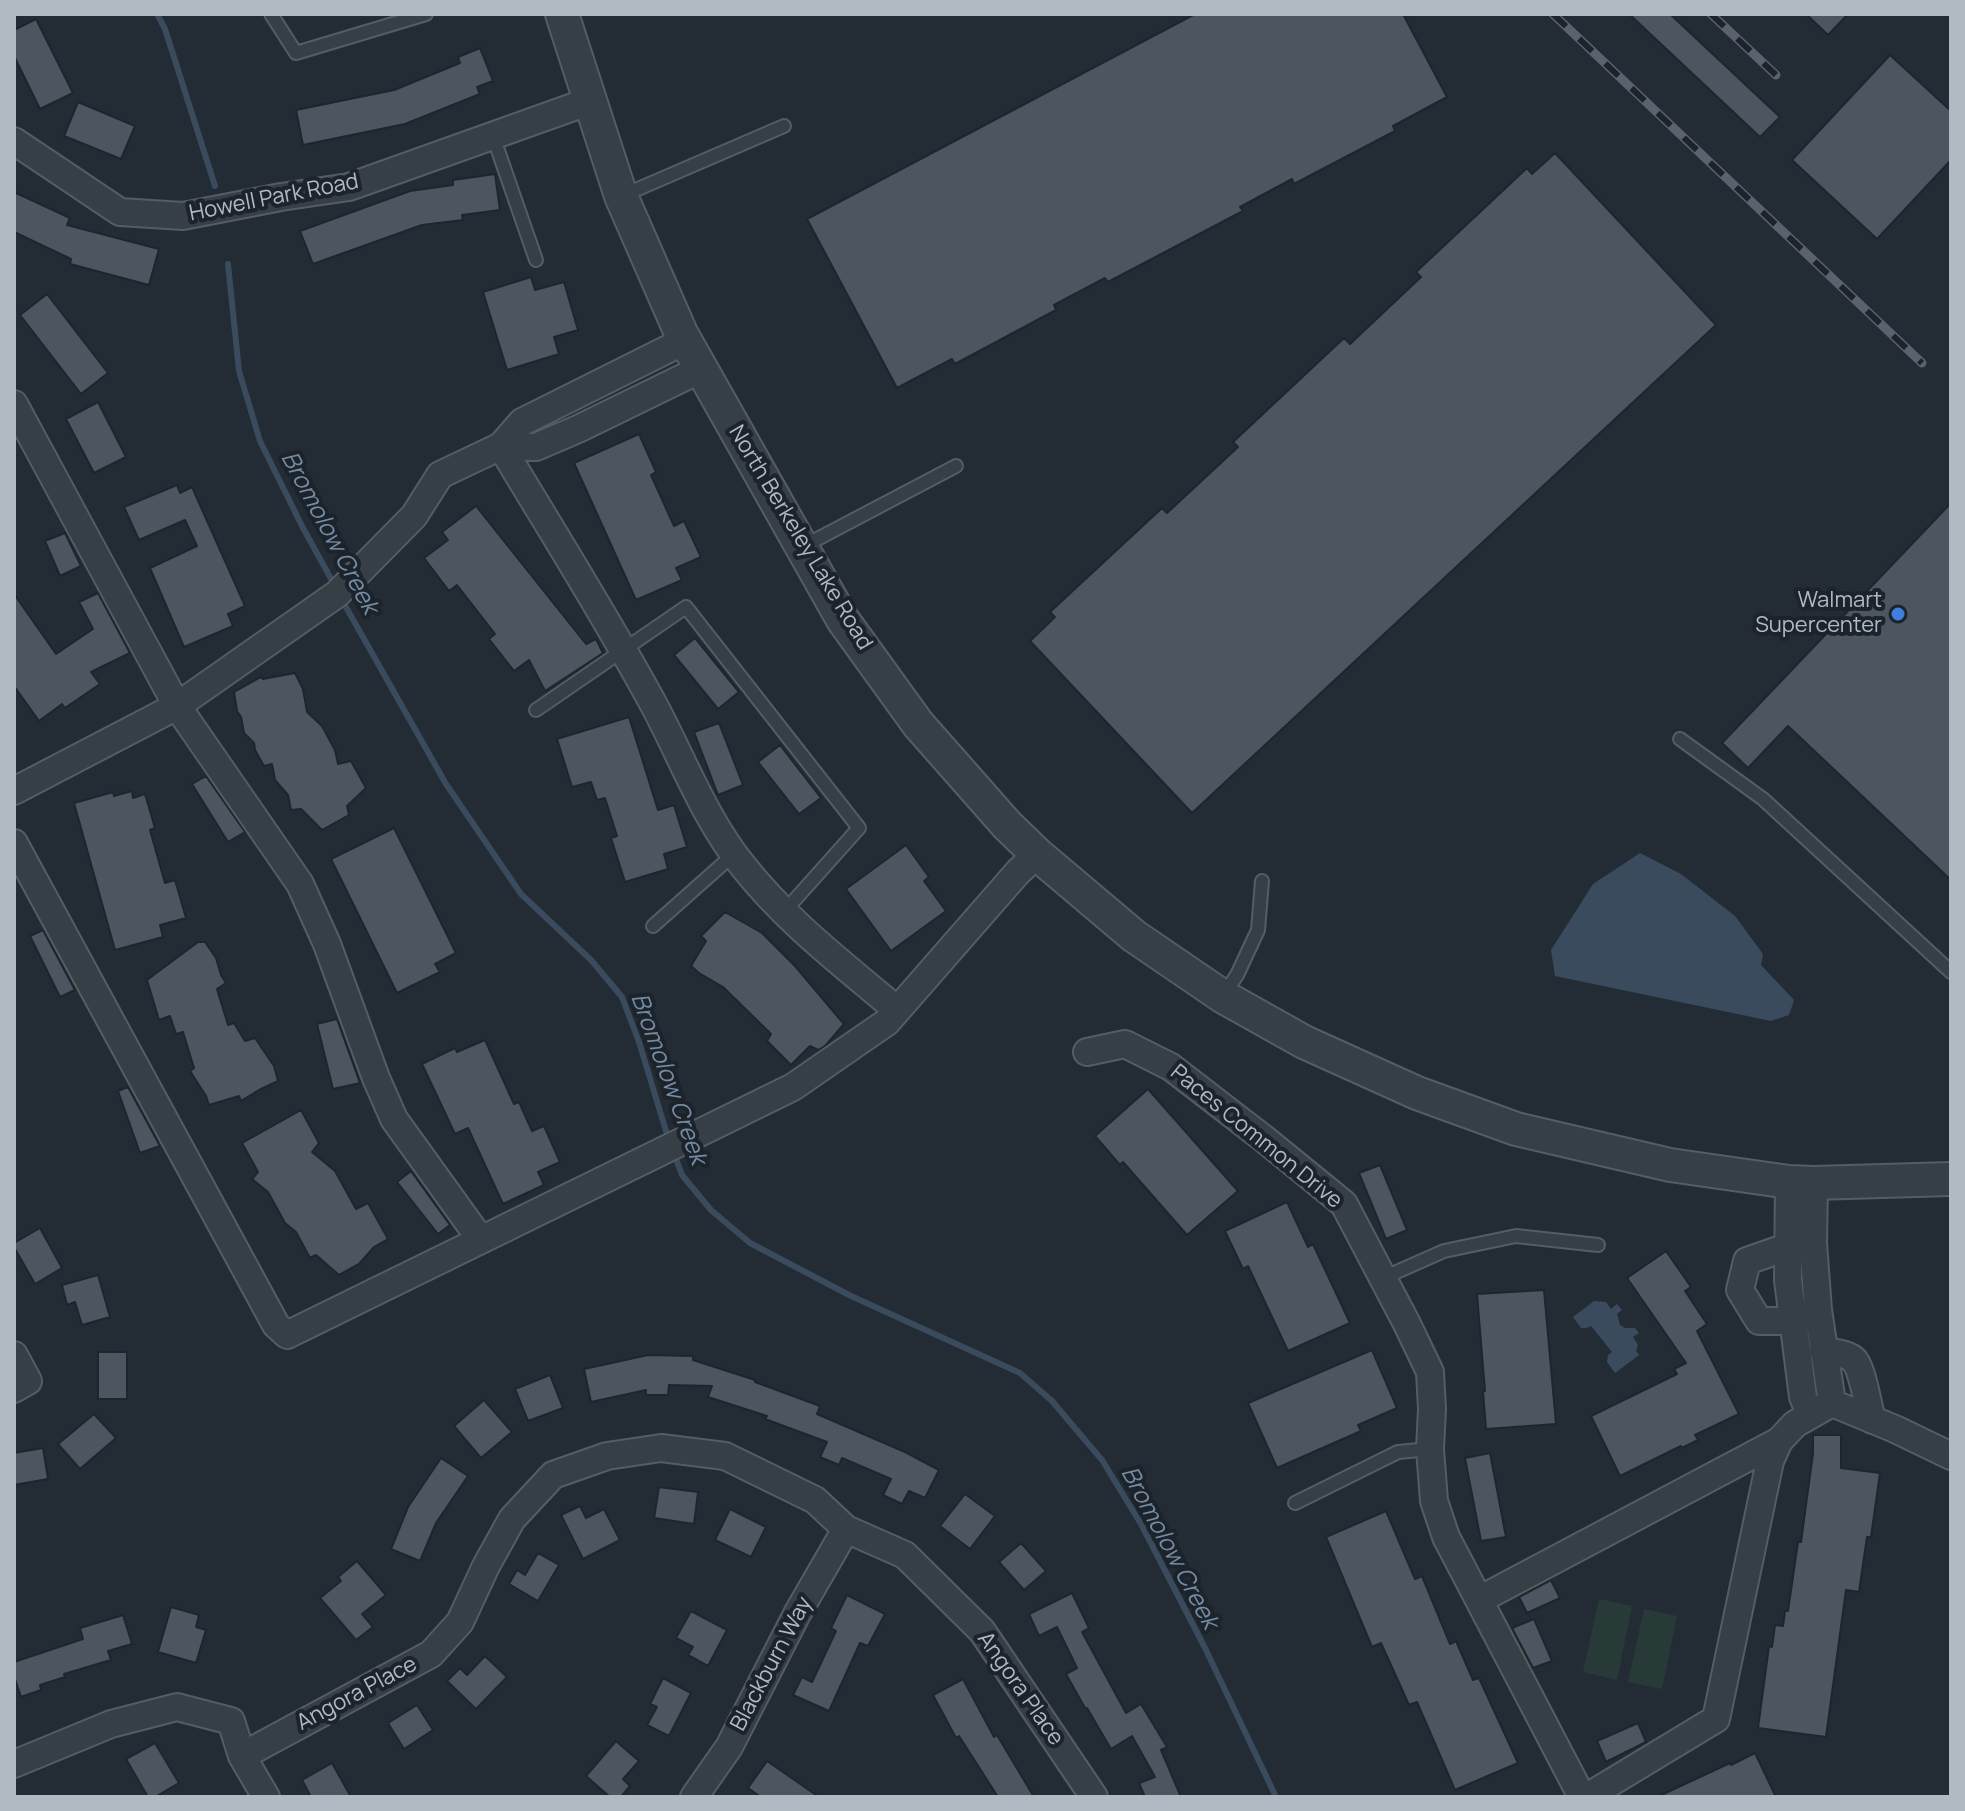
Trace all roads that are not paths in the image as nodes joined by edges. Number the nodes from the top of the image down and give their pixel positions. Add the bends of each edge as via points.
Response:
1 (271, 14) edge
2 (426, 14) edge
3 (562, 14) edge
4 (590, 101) junction
5 (784, 126) dead end
6 (493, 136) junction
7 (14, 141) edge
8 (621, 196) junction
9 (536, 260) dead end
10 (686, 340) junction
11 (701, 369) junction
12 (592, 387) junction
13 (14, 404) edge
14 (549, 408) junction
15 (605, 416) junction
16 (563, 435) junction
17 (501, 446) junction
18 (956, 466) dead end
19 (801, 548) junction
20 (623, 651) junction
21 (177, 706) junction
22 (536, 710) dead end
23 (1680, 739) dead end
24 (14, 791) edge
25 (14, 843) edge
26 (734, 854) junction
27 (1037, 854) junction
28 (1262, 881) dead end
29 (783, 913) junction
30 (653, 926) dead end
31 (1951, 972) edge
32 (1222, 996) junction
33 (897, 1010) junction
34 (1087, 1052) dead end
35 (1951, 1179) edge
36 (1801, 1182) junction
37 (481, 1240) junction
38 (1598, 1245) dead end
39 (1800, 1245) junction
40 (1383, 1278) junction
41 (1818, 1310) junction
42 (1793, 1321) junction
43 (1823, 1351) junction
44 (14, 1355) edge
45 (14, 1389) edge
46 (1822, 1409) junction
47 (1872, 1420) junction
48 (1779, 1441) junction
49 (1430, 1449) junction
50 (1951, 1456) edge
51 (1295, 1503) dead end
52 (846, 1529) junction
53 (1479, 1600) junction
54 (242, 1756) junction
55 (14, 1764) edge
56 (266, 1797) edge
57 (694, 1797) edge
58 (1094, 1797) edge
59 (1585, 1797) edge

1 - 2 lane via 296,53
3 - 4 street, North Berkeley Lake Road
4 - 6 street, Howell Park Road
4 - 8 street, North Berkeley Lake Road
5 - 8 lane
6 - 7 street, Howell Park Road via 349,187 183,216 120,212
6 - 9 lane
8 - 10 street, North Berkeley Lake Road
10 - 11 street, North Berkeley Lake Road
10 - 12 street
11 - 15 street
11 - 19 street, North Berkeley Lake Road
12 - 14 street
12 - 15 street
13 - 21 street
14 - 16 street
14 - 17 street via 522,422
15 - 16 street
16 - 17 street via 536,447
17 - 20 street
17 - 21 street via 440,475 414,516 337,594
18 - 19 lane
19 - 27 street, North Berkeley Lake Road via 843,620 918,724
20 - 22 lane
20 - 26 street
20 - 29 lane via 686,607 859,828
21 - 24 street
21 - 37 street via 300,884 394,1119
23 - 31 lane via 1763,799
25 - 37 street via 276,1325 287,1335
26 - 29 street
26 - 30 lane
27 - 32 street, North Berkeley Lake Road via 1134,936
27 - 33 street
28 - 32 lane via 1258,930
29 - 33 street
32 - 36 street, North Berkeley Lake Road via 1304,1042 1417,1093 1516,1129 1670,1165
33 - 37 street via 793,1087
34 - 40 street, Paces Common Drive via 1125,1044 1171,1067 1344,1204
35 - 36 street, North Berkeley Lake Road
36 - 39 street
38 - 40 lane via 1516,1236 1444,1251
39 - 41 street
39 - 42 street via 1788,1280
39 - 42 street via 1747,1261 1740,1290 1759,1321
40 - 49 street, Paces Common Drive via 1430,1372
41 - 42 street
41 - 43 street
42 - 46 street via 1803,1397
43 - 46 street
43 - 47 street via 1854,1361
44 - 45 street via 28,1381
46 - 47 street
46 - 48 street via 1795,1424
47 - 50 street
48 - 53 street
48 - 59 street via 1770,1461 1716,1719
49 - 51 lane via 1398,1452
49 - 53 street, Paces Common Drive via 1434,1501
52 - 54 street, Angora Place via 815,1500 725,1456 661,1448 607,1456 553,1475 512,1519 460,1622 431,1654
52 - 57 street, Blackburn Way via 729,1747
52 - 58 street, Angora Place via 905,1555 982,1631
53 - 59 street, Paces Common Drive
54 - 55 street via 231,1721 177,1707 111,1724
54 - 56 street

